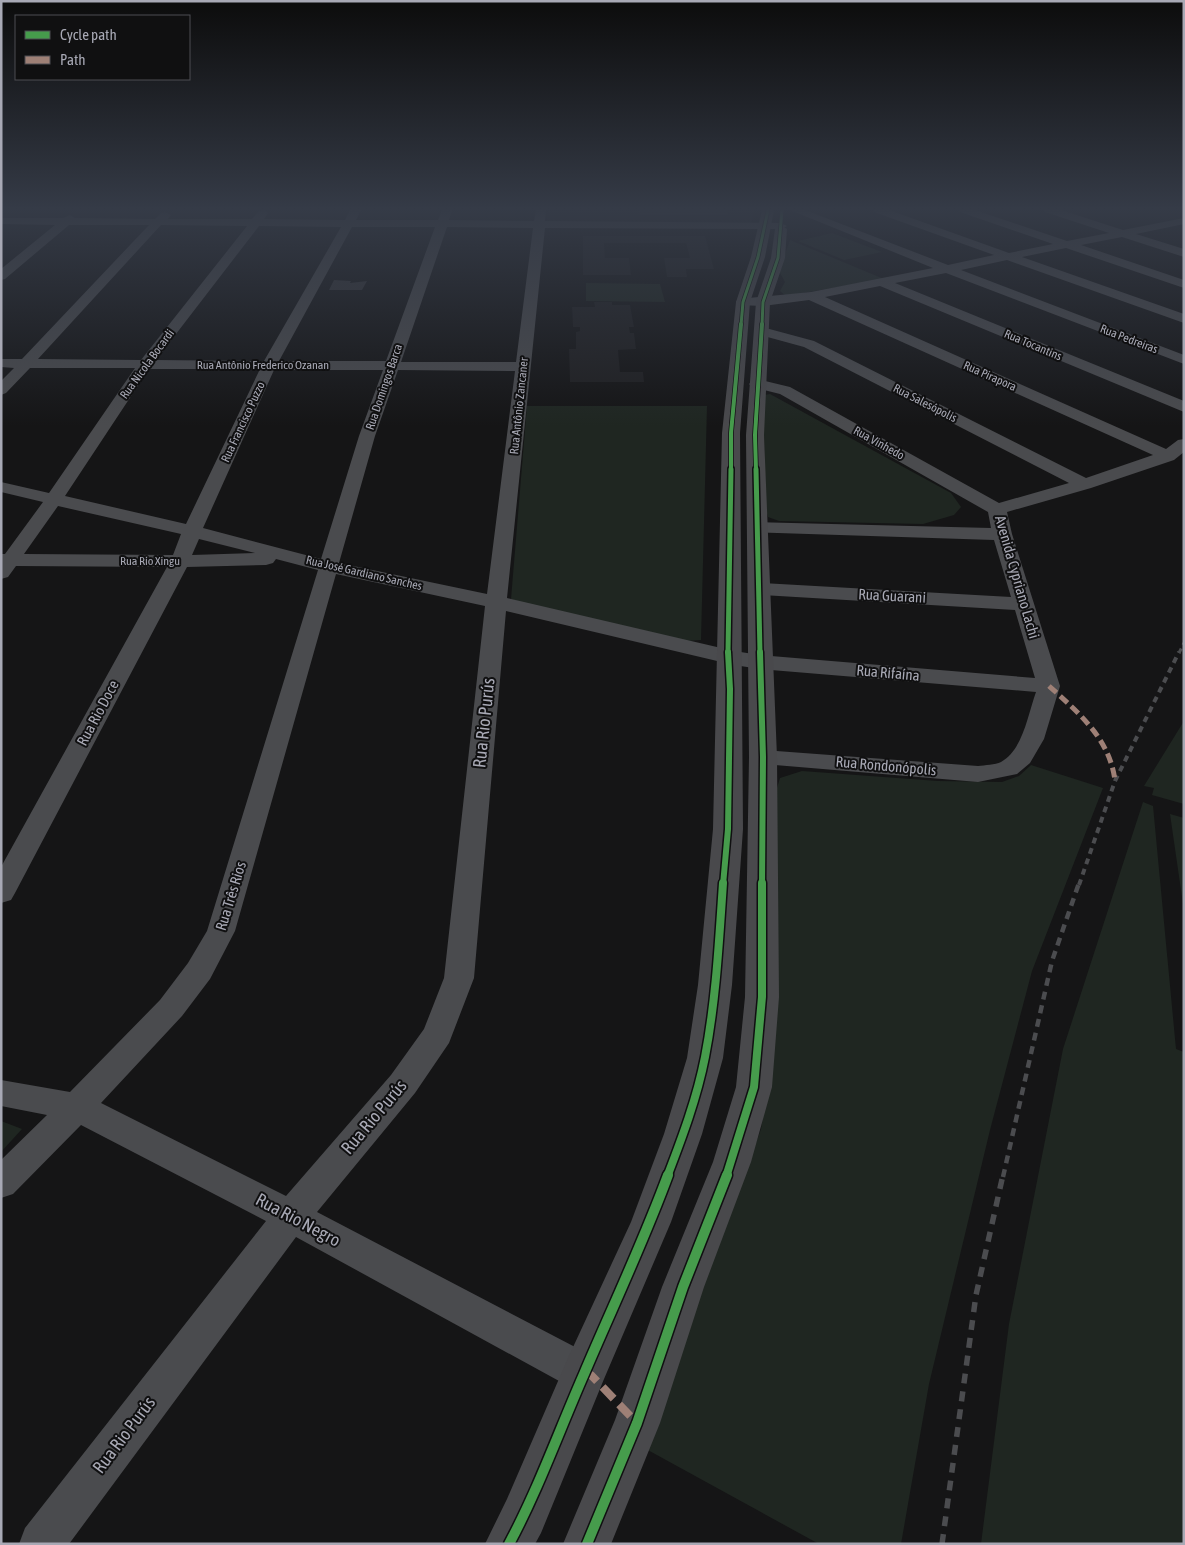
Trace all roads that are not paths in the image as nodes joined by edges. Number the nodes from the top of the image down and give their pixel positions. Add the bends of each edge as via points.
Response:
1 (101, 282) edge
2 (209, 282) edge
3 (316, 282) edge
4 (421, 282) edge
5 (533, 282) edge
6 (757, 282) edge
7 (882, 282) joint
8 (983, 282) edge
9 (1083, 282) edge
10 (811, 296) junction
11 (756, 312) junction
12 (1184, 319) edge
13 (1184, 360) edge
14 (1, 363) edge
15 (25, 363) junction
16 (145, 364) junction
17 (269, 365) junction
18 (391, 366) junction
19 (524, 367) junction
20 (757, 384) junction
21 (1, 390) edge
22 (1184, 407) edge
23 (743, 434) junction
24 (1176, 450) edge
25 (1085, 484) junction
26 (1, 487) edge
27 (54, 499) junction
28 (997, 509) junction
29 (757, 528) junction
30 (192, 531) junction
31 (1002, 534) junction
32 (298, 558) junction
33 (180, 561) junction
34 (4, 564) edge
35 (329, 567) junction
36 (760, 589) junction
37 (496, 602) junction
38 (1025, 604) junction
39 (728, 657) junction
40 (760, 662) junction
41 (1049, 686) junction
42 (763, 757) junction
43 (1, 893) edge
44 (1, 1093) edge
45 (77, 1107) junction
46 (1, 1183) edge
47 (292, 1216) junction
48 (584, 1373) junction
49 (41, 1544) edge
50 (509, 1544) edge
51 (587, 1544) edge

1 - 15 street
2 - 16 street, Rua Nicola Bocardi
3 - 17 street, Rua Francisco Puzzo
4 - 18 street, Rua Domingos Barca
5 - 19 street, Rua Antônio Zancaner
6 - 11 main road
7 - 10 street
7 - 22 street, Rua Tocantins
8 - 13 street, Rua Pedreiras
9 - 12 street
10 - 11 street
10 - 24 street, Rua Pirapora
11 - 20 main road
11 - 23 main road
11 - 25 street, Rua Salesópolis via 809,344
14 - 15 street, Rua Antônio Frederico Ozanan
15 - 16 street, Rua Antônio Frederico Ozanan
15 - 21 street
16 - 17 street, Rua Antônio Frederico Ozanan
16 - 27 street, Rua Nicola Bocardi
17 - 18 street, Rua Antônio Frederico Ozanan
17 - 30 street, Rua Francisco Puzzo
18 - 19 street, Rua Antônio Frederico Ozanan
18 - 35 street, Rua Domingos Barca via 348,495
19 - 37 street, Rua Antônio Zancaner
20 - 23 main road
20 - 28 street, Rua Vinhedo via 785,390
23 - 29 main road
23 - 39 main road
24 - 25 street, Avenida Cypriano Lachi
25 - 28 street, Avenida Cypriano Lachi
26 - 27 street, Rua José Gardiano Sanches
27 - 30 street, Rua José Gardiano Sanches
27 - 34 street, Rua Nicola Bocardi
28 - 31 street, Avenida Cypriano Lachi
29 - 31 street
29 - 36 main road
30 - 32 street, Rua José Gardiano Sanches
30 - 33 street, Rua Rio Doce
31 - 38 street, Avenida Cypriano Lachi
32 - 33 street, Rua Rio Xingu
32 - 35 street, Rua José Gardiano Sanches
33 - 34 street, Rua Rio Xingu
33 - 43 street, Rua Rio Doce
35 - 37 street, Rua José Gardiano Sanches
35 - 45 street, Rua Três Rios via 221,931 199,971 170,1008
36 - 38 street, Rua Guarani
36 - 40 main road
37 - 39 street, Rua José Gardiano Sanches
37 - 47 street, Rua Rio Purús via 459,978 438,1034 403,1084
38 - 41 street, Avenida Cypriano Lachi
39 - 40 street, Rua Rifaína
39 - 48 main road via 728,829 715,985 705,1058 683,1134 651,1222
40 - 41 street, Rua Rifaína
40 - 42 main road
41 - 42 street, Rua Rondonópolis via 1032,739 1021,758 1008,769 978,774
42 - 51 main road via 762,998 754,1086 732,1162 683,1287 637,1423
44 - 45 street, Rua Rio Negro
45 - 46 street, Rua Três Rios
45 - 47 street, Rua Rio Negro
47 - 48 street, Rua Rio Negro
47 - 49 street, Rua Rio Purús
48 - 50 main road

